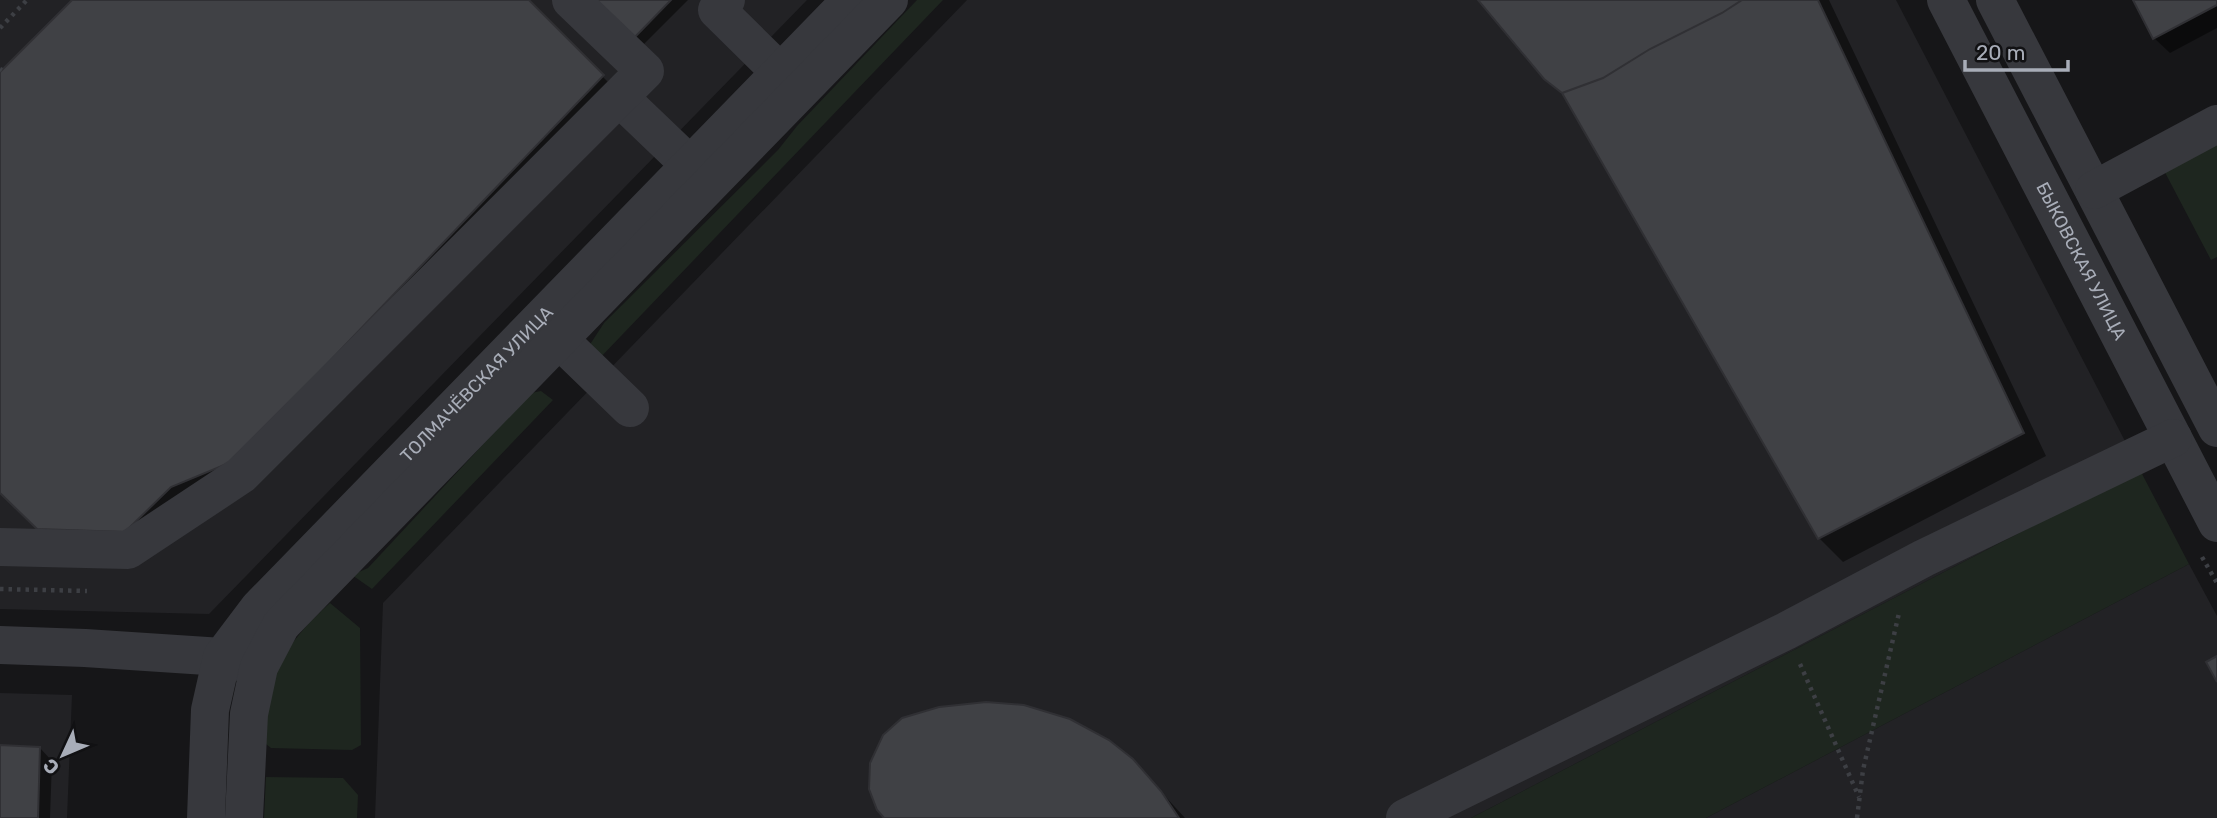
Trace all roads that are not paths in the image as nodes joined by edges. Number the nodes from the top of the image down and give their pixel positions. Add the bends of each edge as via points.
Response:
1 (571, 0) edge
2 (726, 0) edge
3 (850, 0) edge
4 (889, 0) edge
5 (1946, 0) edge
6 (1995, 0) edge
7 (780, 72) junction
8 (620, 98) junction
9 (2217, 124) edge
10 (690, 164) junction
11 (2094, 190) junction
12 (549, 330) junction
13 (2203, 365) edge
14 (2150, 392) junction
15 (629, 408) dead end
16 (2217, 428) edge
17 (2173, 438) junction
18 (2217, 523) edge
19 (0, 547) edge
20 (0, 645) edge
21 (222, 657) junction
22 (259, 667) junction
23 (206, 818) edge
24 (244, 818) edge
25 (1405, 818) edge

1 - 8 street via 645,71
2 - 7 street via 716,10
3 - 7 street, ТОЛМАЧЁВСКАЯ УЛИЦА
4 - 12 street, ТОЛМАЧЁВСКАЯ УЛИЦА
5 - 14 street, БЫКОВСКАЯ УЛИЦА
6 - 11 street
7 - 10 street, ТОЛМАЧЁВСКАЯ УЛИЦА
8 - 10 street
8 - 19 street via 240,475 128,550
9 - 11 street
10 - 12 street, ТОЛМАЧЁВСКАЯ УЛИЦА
11 - 13 street
12 - 15 street
12 - 21 street, ТОЛМАЧЁВСКАЯ УЛИЦА via 283,582
12 - 22 street, ТОЛМАЧЁВСКАЯ УЛИЦА via 281,625
13 - 14 street
13 - 16 street
14 - 17 street, БЫКОВСКАЯ УЛИЦА
17 - 18 street, БЫКОВСКАЯ УЛИЦА
17 - 25 street
20 - 21 street
21 - 22 street
21 - 23 street, ТОЛМАЧЁВСКАЯ УЛИЦА via 210,710
22 - 24 street, ТОЛМАЧЁВСКАЯ УЛИЦА via 249,714

